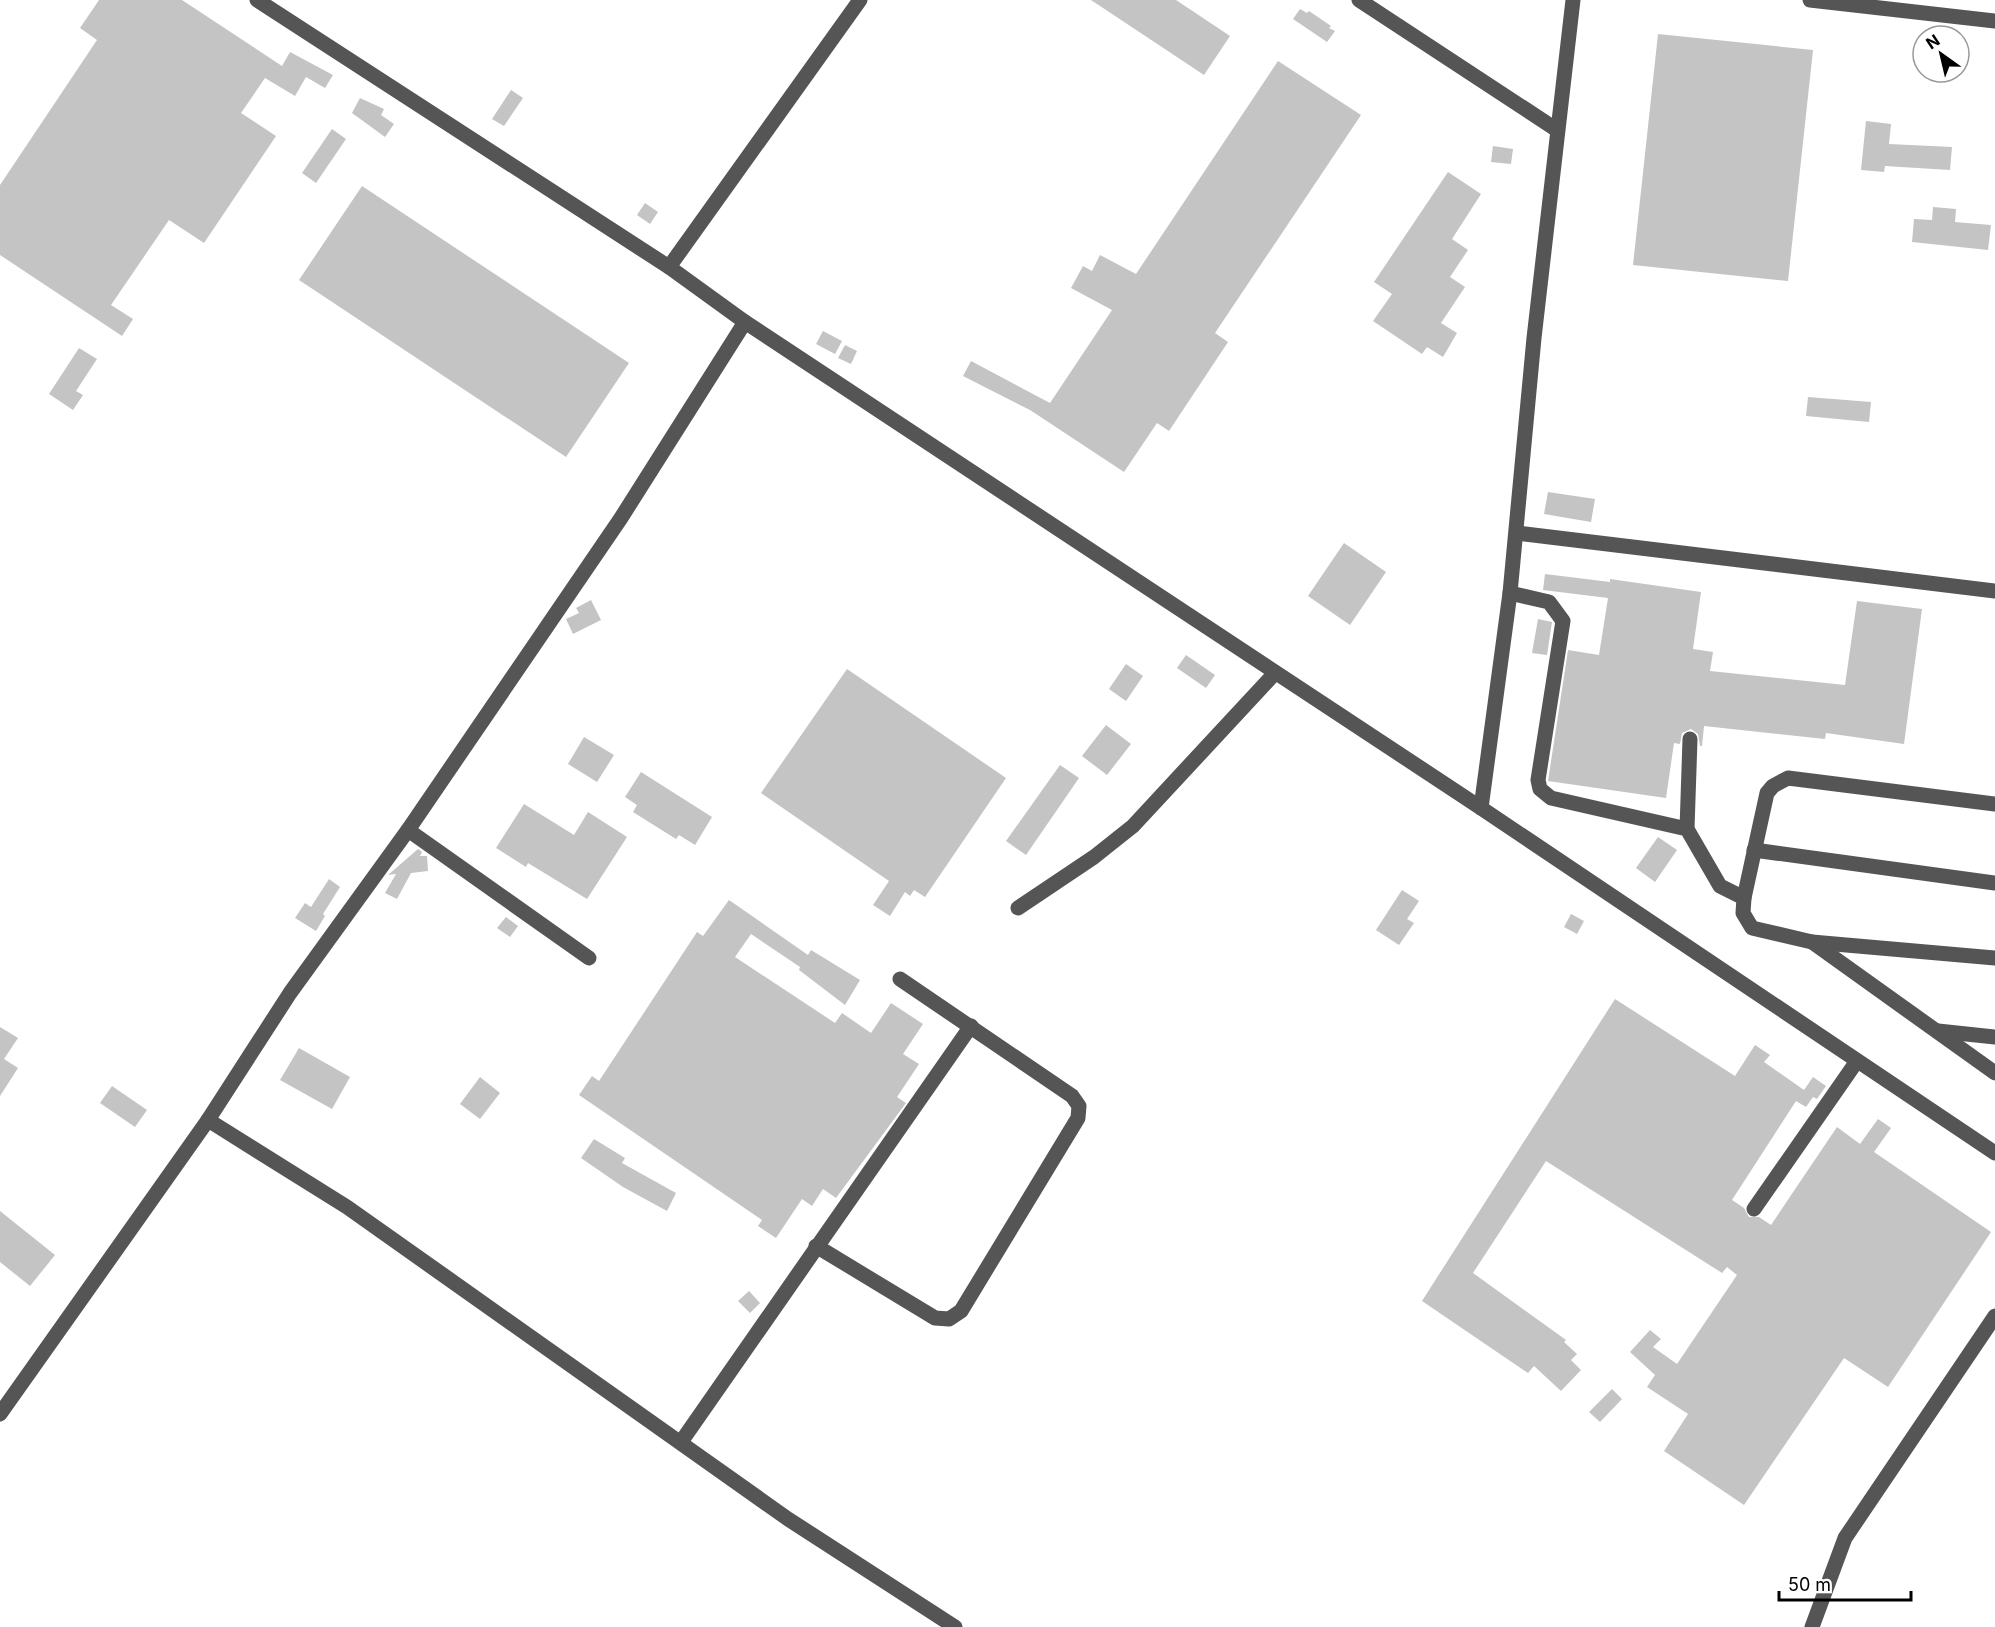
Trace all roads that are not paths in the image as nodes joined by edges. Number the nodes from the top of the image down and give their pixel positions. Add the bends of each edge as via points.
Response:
1 (257, 0) edge
2 (860, 0) edge
3 (1359, 0) edge
4 (1573, 0) edge
5 (1810, 0) edge
6 (1995, 21) edge
7 (1557, 130) junction
8 (669, 267) junction
9 (745, 322) junction
10 (1517, 533) junction
11 (1995, 591) edge
12 (1510, 593) junction
13 (1275, 673) junction
14 (1690, 739) dead end
15 (1995, 804) edge
16 (1481, 808) junction
17 (1687, 829) junction
18 (408, 830) junction
19 (1754, 850) junction
20 (1995, 883) edge
21 (1744, 898) junction
22 (1018, 908) dead end
23 (1812, 942) junction
24 (589, 958) dead end
25 (1995, 958) edge
26 (900, 979) dead end
27 (971, 1026) junction
28 (1936, 1031) junction
29 (1995, 1036) edge
30 (1857, 1061) junction
31 (1995, 1073) edge
32 (208, 1120) junction
33 (1995, 1135) edge
34 (1993, 1152) edge
35 (1754, 1209) dead end
36 (816, 1246) junction
37 (1995, 1316) edge
38 (0, 1414) edge
39 (681, 1442) junction
40 (955, 1627) edge
41 (1812, 1627) edge

1 - 8 street
2 - 8 street
3 - 7 street
4 - 7 street
5 - 6 street
7 - 10 street
8 - 9 street
9 - 13 street
9 - 18 street via 621,518
10 - 11 street
10 - 12 street
12 - 16 street
12 - 17 street via 1550,602 1563,621 1538,780 1540,789 1551,798
13 - 16 street
13 - 22 street via 1133,826
14 - 17 street
15 - 19 street via 1788,778 1767,793
16 - 30 street
17 - 21 street via 1720,886
18 - 24 street
18 - 32 street via 290,993
19 - 20 street
19 - 21 street
21 - 23 street via 1743,914 1752,928
23 - 25 street
23 - 28 street
26 - 27 street
27 - 36 street
27 - 36 street via 1072,1096 1079,1106 1078,1118 961,1311 949,1319 935,1318
28 - 29 street
28 - 31 street
30 - 34 street
30 - 35 street
32 - 38 street
32 - 39 street via 347,1207
33 - 34 street
36 - 39 street
37 - 41 street via 1845,1538
39 - 40 street via 788,1520

